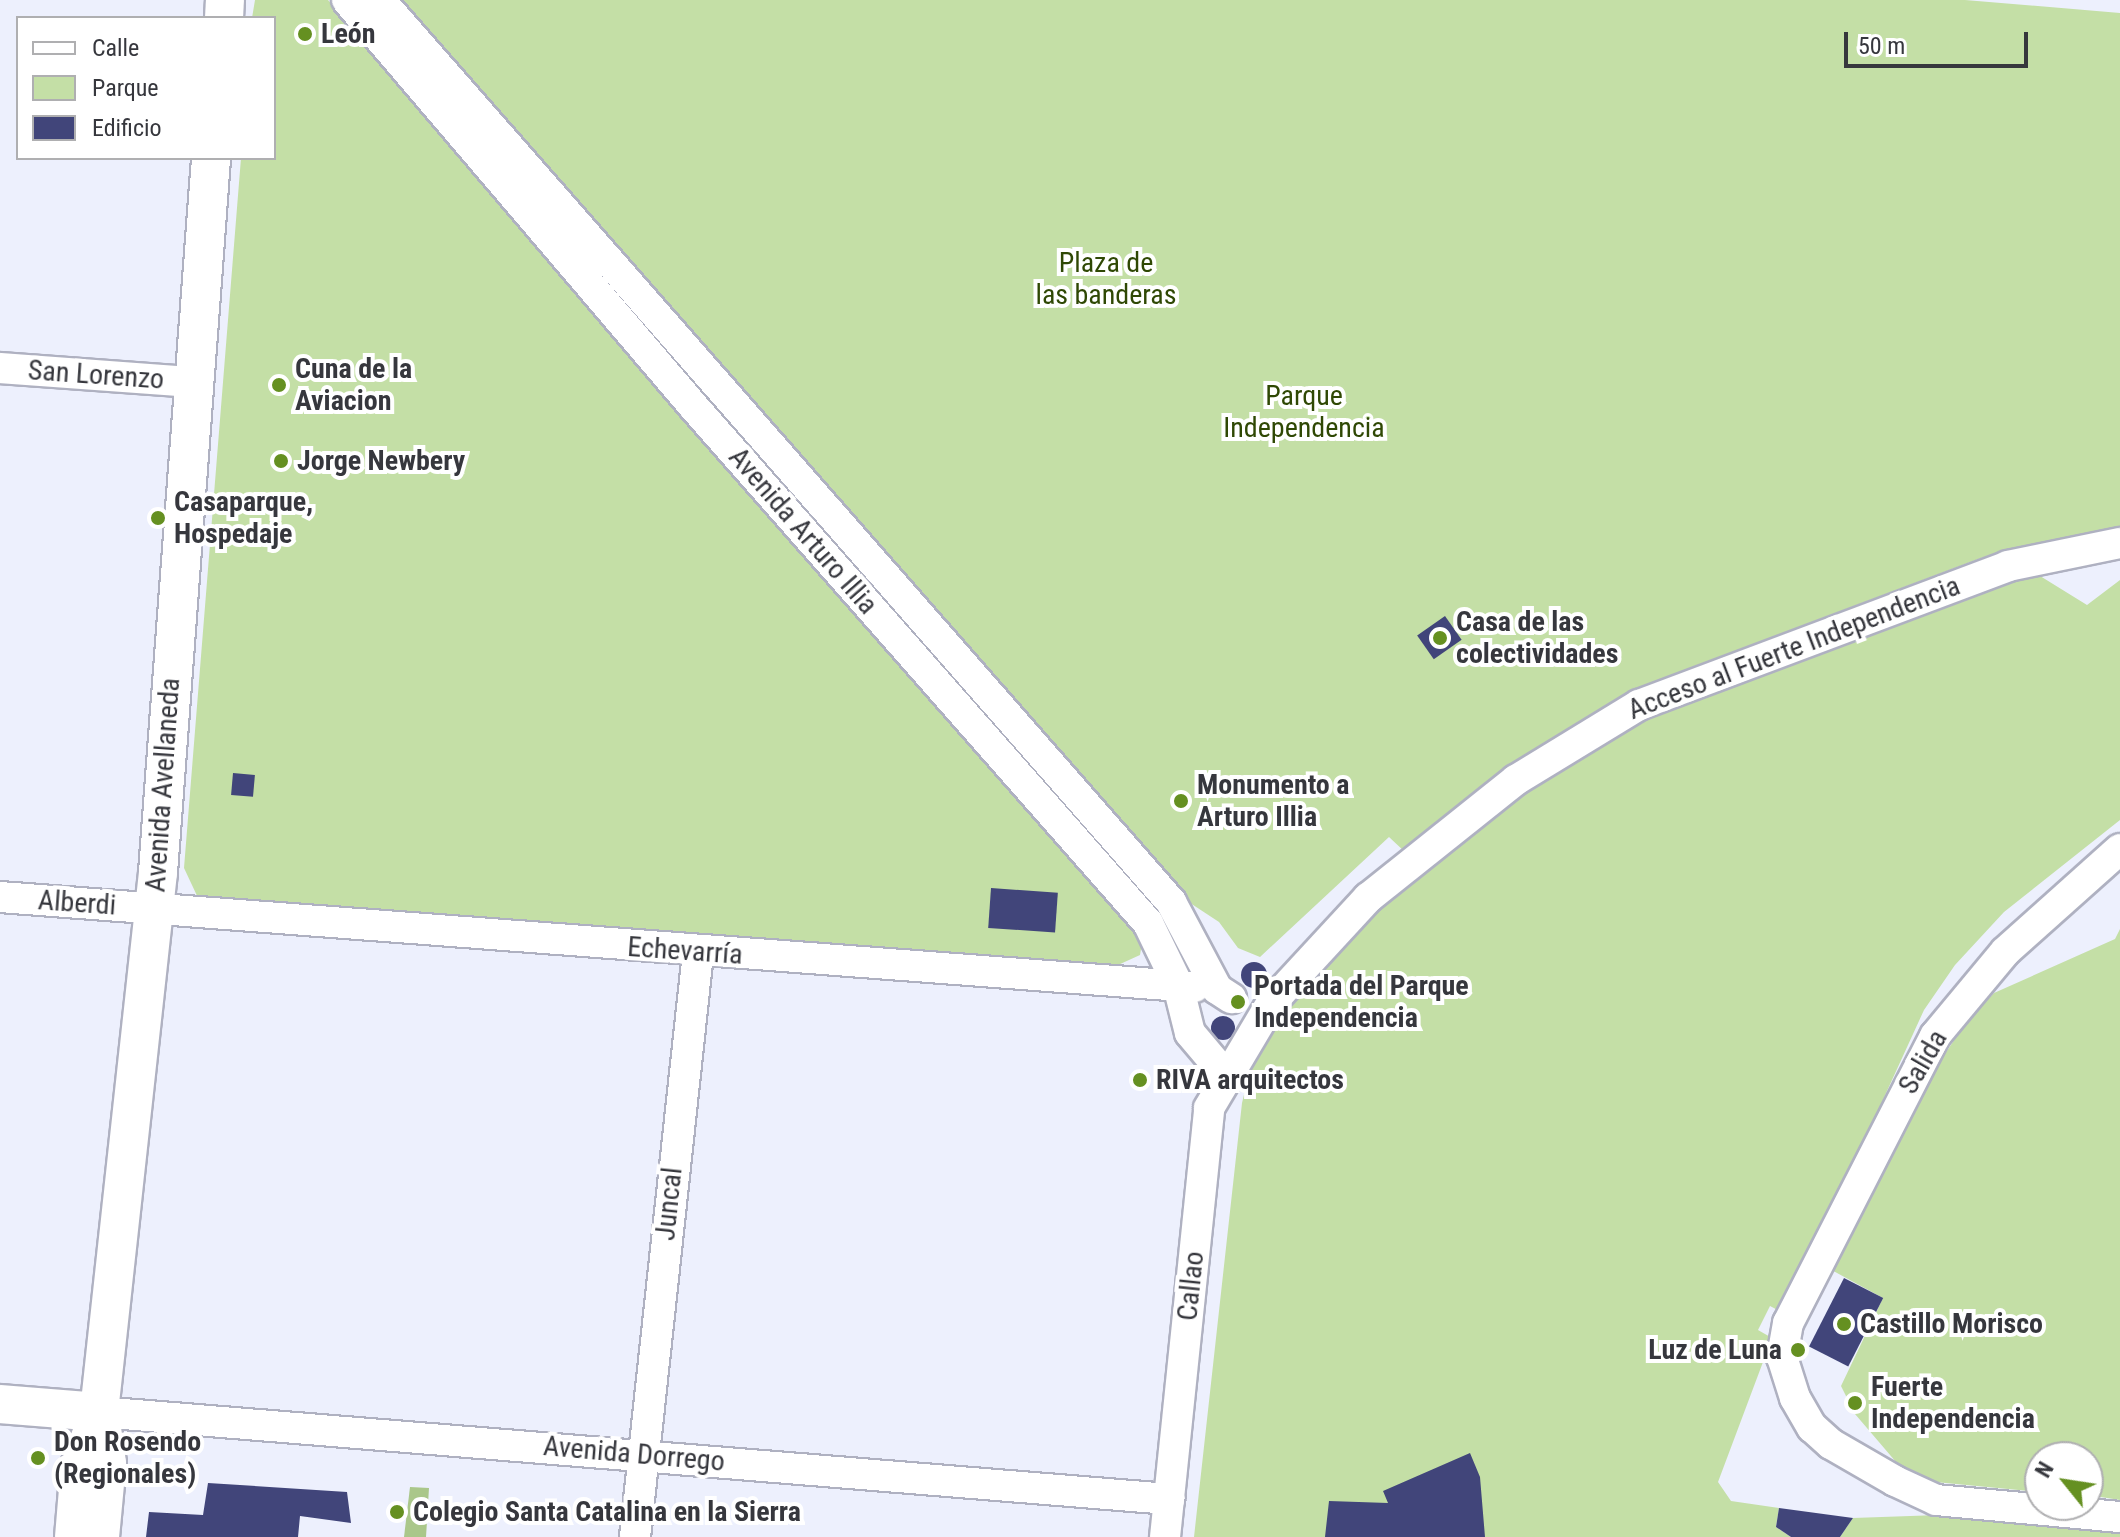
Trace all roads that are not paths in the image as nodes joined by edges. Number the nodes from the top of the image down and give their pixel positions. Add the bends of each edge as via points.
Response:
1 (347, 0) edge
2 (380, 0) edge
3 (211, 160) edge
4 (0, 368) edge
5 (191, 382) junction
6 (2120, 543) edge
7 (2120, 849) edge
8 (0, 897) edge
9 (153, 909) junction
10 (698, 953) junction
11 (1178, 985) junction
12 (1239, 1002) junction
13 (1228, 1078) junction
14 (0, 1404) edge
15 (99, 1412) junction
16 (641, 1454) junction
17 (1169, 1499) junction
18 (2120, 1517) edge
19 (74, 1537) edge
20 (100, 1537) edge
21 (635, 1537) edge
22 (1165, 1537) edge

1 - 11 street, Avenida Arturo Illia via 694,407 1148,923
2 - 12 street, Avenida Arturo Illia via 1171,902
3 - 5 main road, Avenida Avellaneda
4 - 5 street, San Lorenzo
5 - 9 main road, Avenida Avellaneda
6 - 12 street, Acceso al Fuerte Independencia via 2008,566 1639,705 1516,780 1408,864 1326,942
7 - 18 street, Salida via 2005,952 1935,1036 1788,1323 1784,1371 1812,1427 1831,1444 1936,1500
8 - 9 street, Alberdi
9 - 10 street, Echevarría
9 - 15 main road, Avenida Avellaneda
10 - 11 street, Echevarría
10 - 16 street, Juncal
11 - 12 street, Echevarría
11 - 13 street, Avenida Arturo Illia via 1190,1033
12 - 13 street, Acceso al Fuerte Independencia
13 - 17 street, Callao via 1209,1108
14 - 15 main road
15 - 16 street, Avenida Dorrego
15 - 19 main road via 80,1466
15 - 20 main road via 107,1463
16 - 17 street, Avenida Dorrego
16 - 21 street, Juncal
17 - 22 street, Callao

